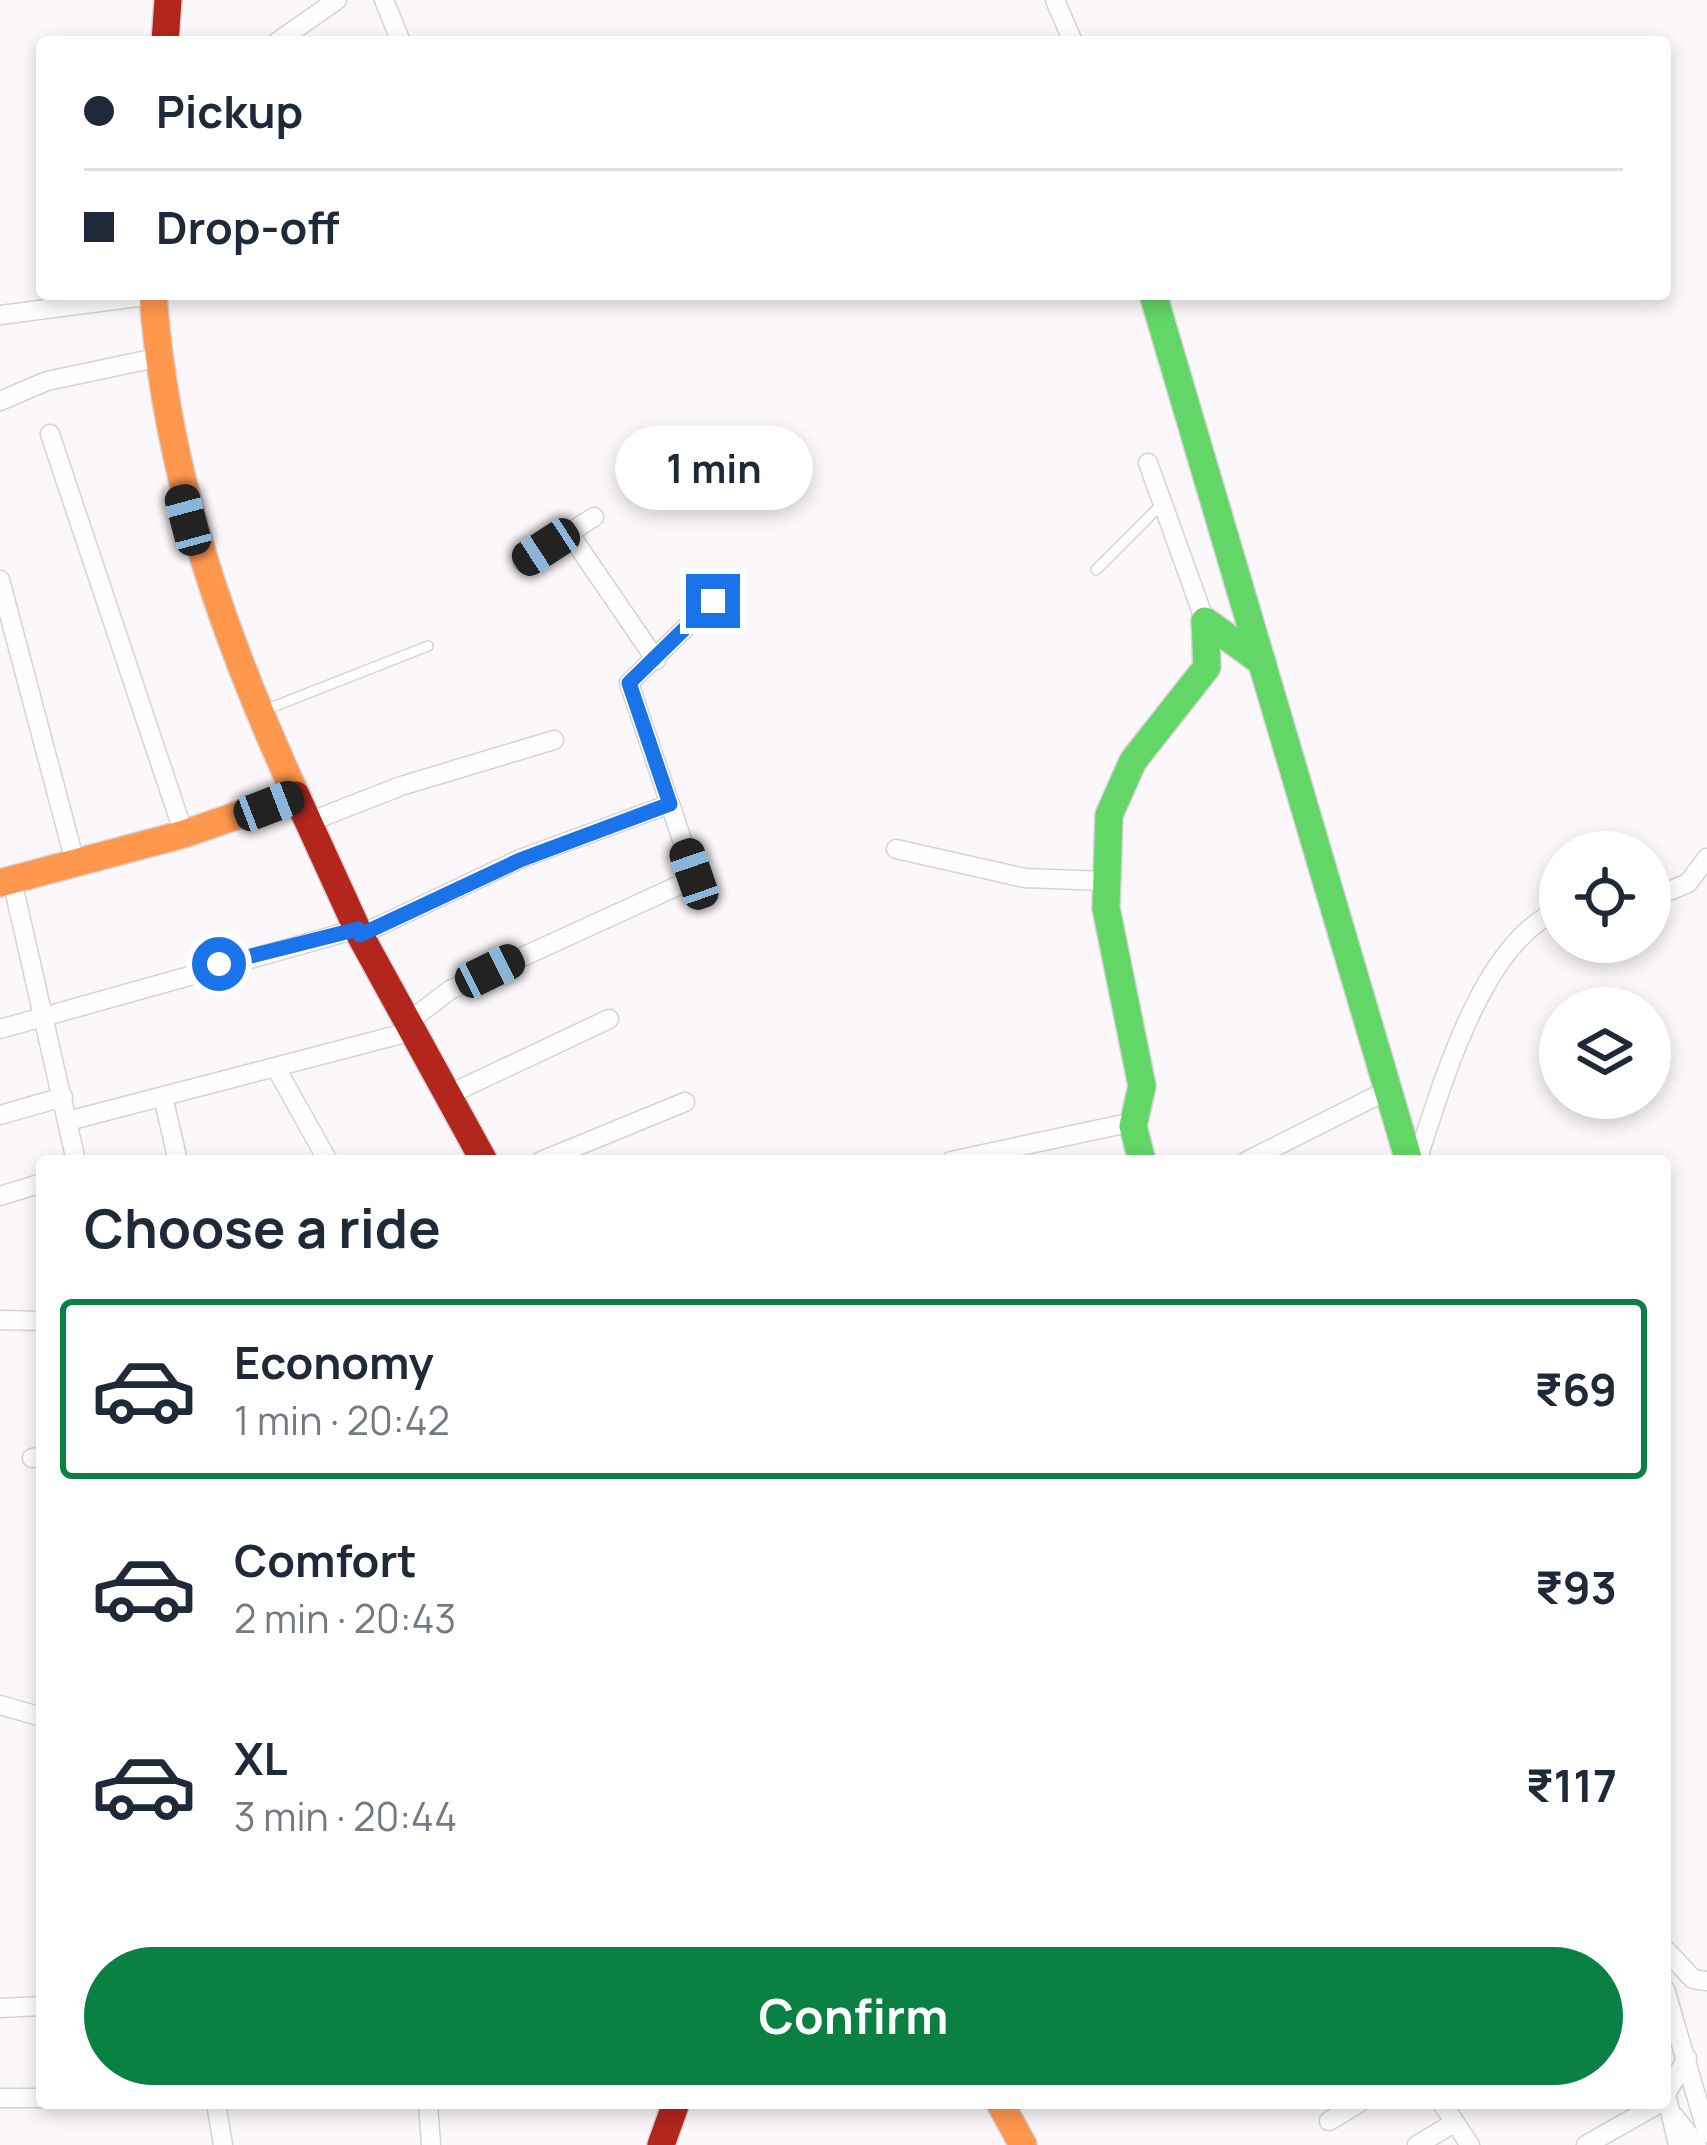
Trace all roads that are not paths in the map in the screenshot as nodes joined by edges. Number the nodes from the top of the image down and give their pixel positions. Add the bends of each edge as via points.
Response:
1 (168, 0) edge
2 (337, 0) edge
3 (384, 0) edge
4 (1055, 0) edge
5 (165, 36) edge
6 (286, 36) edge
7 (399, 36) edge
8 (1070, 36) edge
9 (115, 300) edge
10 (153, 300) edge
11 (1155, 300) edge
12 (0, 315) edge
13 (156, 358) junction
14 (0, 401) edge
15 (50, 434) dead end
16 (1148, 463) dead end
17 (1163, 503) junction
18 (594, 517) dead end
19 (569, 533) junction
20 (523, 562) dead end
21 (1096, 569) dead end
22 (0, 580) edge
23 (713, 601) dead end
24 (1205, 621) junction
25 (428, 646) dead end
26 (656, 660) junction
27 (1262, 662) junction
28 (260, 712) junction
29 (554, 740) dead end
30 (296, 795) junction
31 (670, 804) junction
32 (309, 822) junction
33 (184, 834) junction
34 (896, 849) dead end
35 (1707, 858) edge
36 (75, 862) junction
37 (6, 881) edge
38 (1104, 881) junction
39 (1671, 890) edge
40 (1539, 920) edge
41 (359, 932) junction
42 (46, 1016) junction
43 (609, 1019) dead end
44 (410, 1026) junction
45 (0, 1029) edge
46 (276, 1068) junction
47 (1388, 1090) junction
48 (63, 1096) junction
49 (448, 1096) junction
50 (163, 1097) junction
51 (685, 1102) dead end
52 (0, 1115) edge
53 (68, 1121) junction
54 (1133, 1122) junction
55 (75, 1155) edge
56 (177, 1155) edge
57 (325, 1155) edge
58 (481, 1155) edge
59 (556, 1155) edge
60 (979, 1155) edge
61 (1141, 1155) edge
62 (1259, 1155) edge
63 (1411, 1155) edge
64 (1415, 1155) edge
65 (36, 1185) edge
66 (0, 1196) edge
67 (0, 1321) edge
68 (36, 1321) edge
69 (0, 1705) edge
70 (36, 1716) edge
71 (1671, 1955) edge
72 (1707, 1981) edge
73 (36, 2006) edge
74 (0, 2008) edge
75 (1671, 2008) edge
76 (1687, 2059) junction
77 (1671, 2089) edge
78 (0, 2098) edge
79 (36, 2098) edge
80 (217, 2109) edge
81 (428, 2109) edge
82 (674, 2109) edge
83 (1003, 2109) edge
84 (1349, 2109) edge
85 (1446, 2109) edge
86 (1651, 2109) edge
87 (1666, 2109) edge
88 (1669, 2109) edge
89 (1329, 2121) dead end
90 (1454, 2123) junction
91 (1707, 2133) edge
92 (223, 2145) edge
93 (431, 2145) edge
94 (662, 2145) edge
95 (1023, 2145) edge
96 (1417, 2145) edge
97 (1470, 2145) edge
98 (1586, 2145) edge
99 (1678, 2145) edge
100 (1697, 2145) edge

1 - 5 street
2 - 6 street
3 - 7 street
4 - 8 street
9 - 12 street
10 - 13 street
11 - 27 street
13 - 14 street via 47,381
13 - 28 street via 188,520
15 - 33 street
16 - 17 street
17 - 21 lane
17 - 24 street
18 - 19 street
19 - 20 street
19 - 26 street
22 - 36 street
23 - 26 street
24 - 27 street
24 - 38 street via 1207,667 1117,792
25 - 28 lane
26 - 31 street via 629,687
27 - 47 street
28 - 30 street
29 - 32 street
30 - 32 street
30 - 33 street
31 - 41 street
31 - 44 street via 694,880 450,991
32 - 41 street
33 - 36 street
34 - 38 street via 1025,878
35 - 39 street
36 - 37 street
37 - 42 street
38 - 54 street via 1142,1086
40 - 64 street via 1498,965
41 - 42 street
41 - 44 street
42 - 45 street
42 - 48 street
43 - 49 street
44 - 46 street
44 - 49 street
46 - 50 street
46 - 57 street
47 - 62 street
47 - 63 street
48 - 52 street
48 - 53 street
49 - 58 street
50 - 53 street
50 - 56 street
51 - 59 street
53 - 55 street
54 - 60 street
54 - 61 street
65 - 66 street
67 - 68 street
69 - 70 street
71 - 72 street via 1693,1979
73 - 74 street
75 - 76 street
76 - 77 street
76 - 91 street
78 - 79 street
80 - 92 street
81 - 93 street
82 - 94 street
83 - 95 street
84 - 89 street
85 - 90 street
86 - 98 street
87 - 99 street
88 - 100 street
90 - 96 street
90 - 97 street

